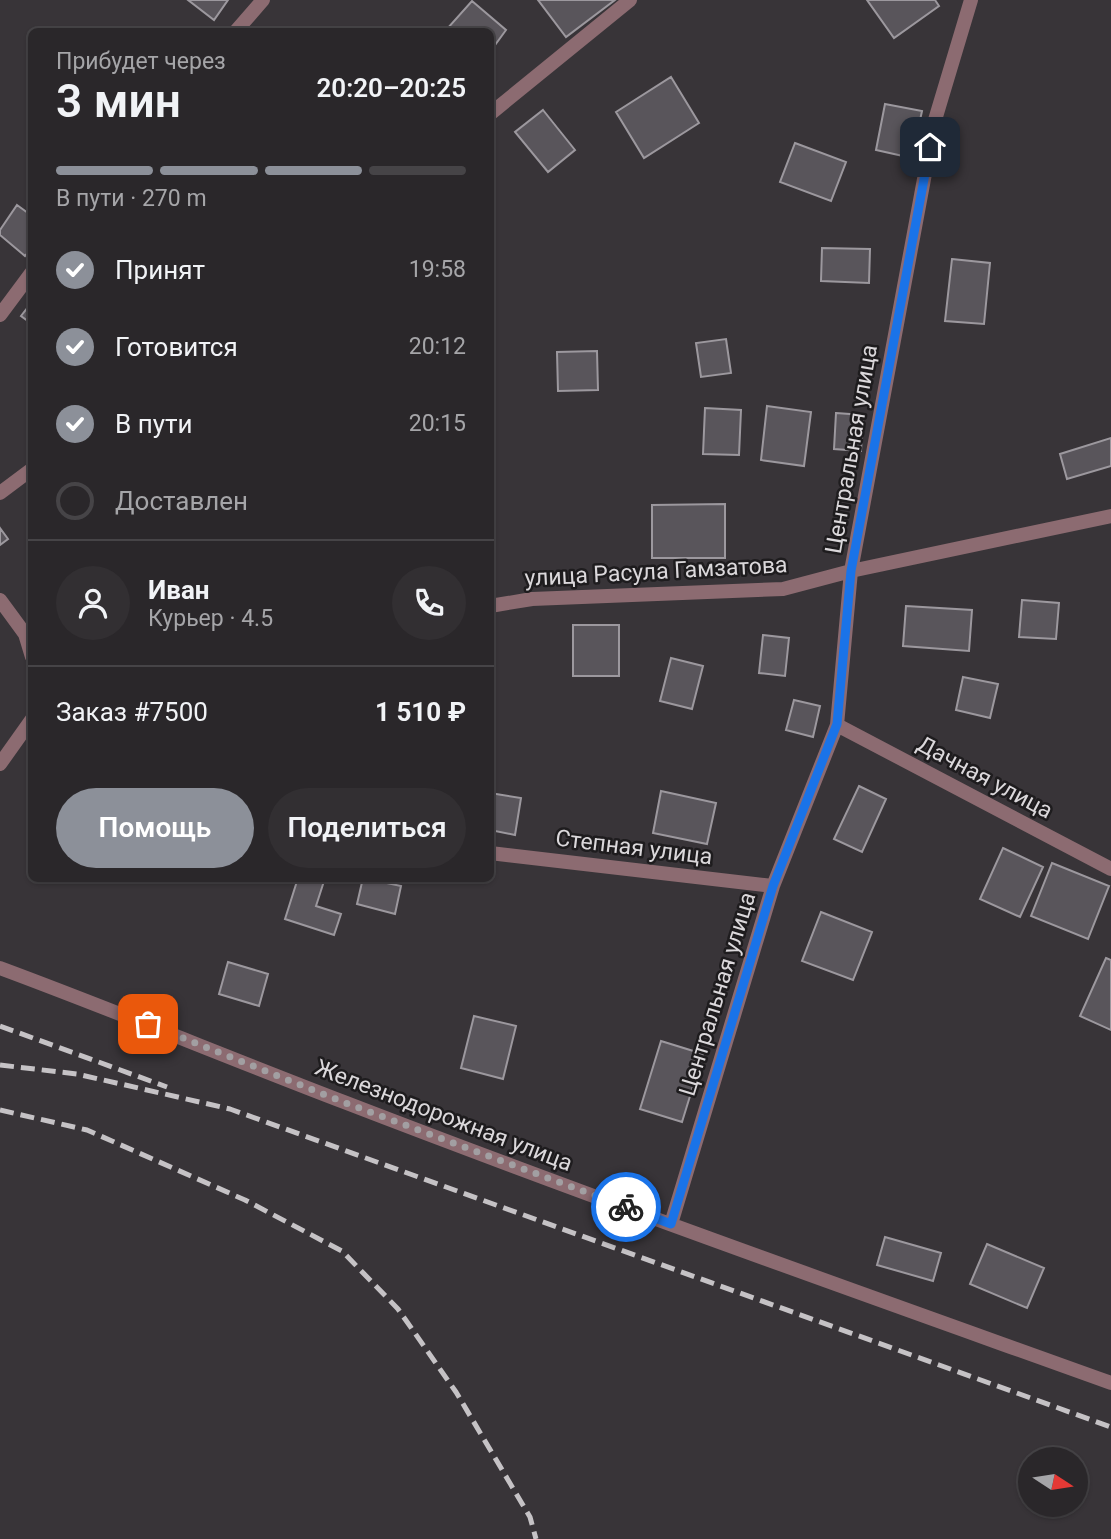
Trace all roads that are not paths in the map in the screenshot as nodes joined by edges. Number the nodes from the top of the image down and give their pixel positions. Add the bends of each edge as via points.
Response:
1 (263, 0) edge
2 (630, 0) edge
3 (971, 0) edge
4 (238, 28) edge
5 (494, 111) edge
6 (28, 277) edge
7 (0, 315) edge
8 (28, 472) edge
9 (0, 493) edge
10 (1111, 516) edge
11 (851, 571) junction
12 (0, 600) edge
13 (494, 605) edge
14 (28, 644) edge
15 (837, 724) junction
16 (28, 725) edge
17 (0, 764) edge
18 (494, 853) edge
19 (1111, 869) edge
20 (773, 886) junction
21 (0, 968) edge
22 (671, 1224) junction
23 (1111, 1383) edge

1 - 4 street
2 - 5 street
3 - 11 street, Центральная улица via 935,120
6 - 7 street
8 - 9 street
10 - 11 street, улица Расула Гамзатова
11 - 13 street, улица Расула Гамзатова via 783,589 532,599
11 - 15 street, Центральная улица
12 - 14 street
15 - 19 street, Дачная улица
15 - 20 street, Центральная улица
16 - 17 street
18 - 20 street, Степная улица
20 - 22 street, Центральная улица
21 - 22 street, Железнодорожная улица
22 - 23 street, Железнодорожная улица

